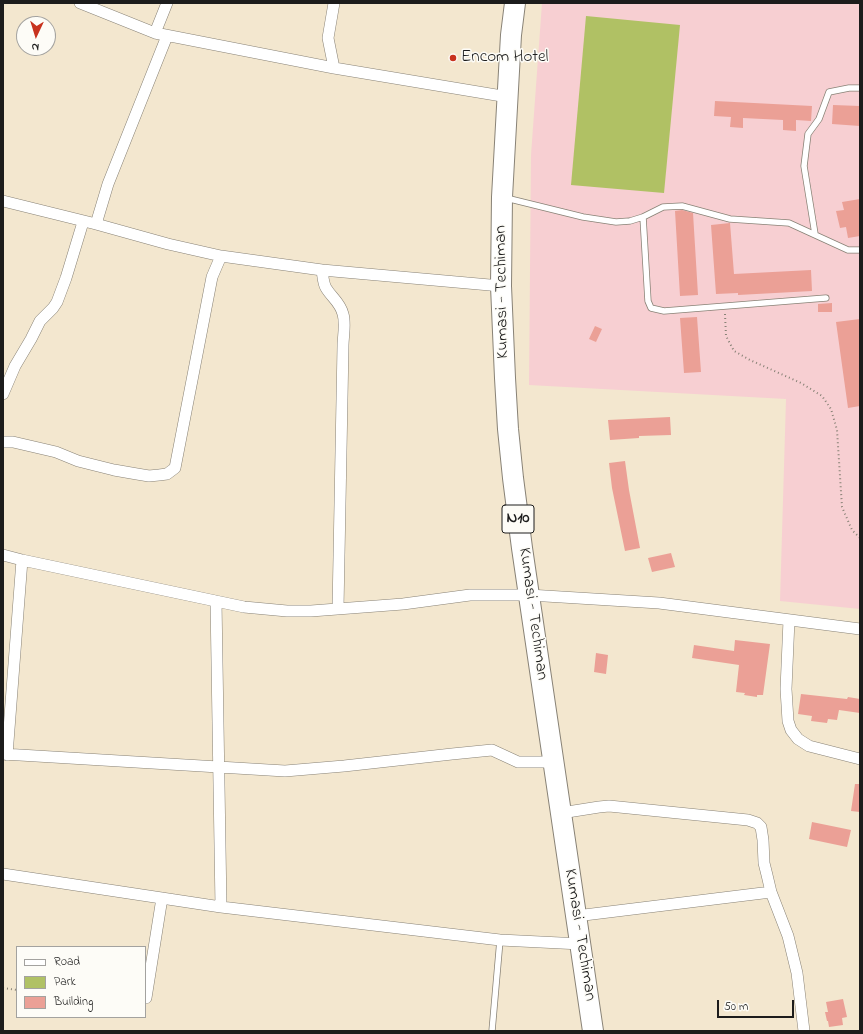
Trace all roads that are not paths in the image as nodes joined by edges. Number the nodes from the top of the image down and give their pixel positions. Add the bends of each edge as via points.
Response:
1 (80, 3) edge
2 (167, 3) edge
3 (334, 3) edge
4 (515, 3) edge
5 (155, 34) junction
6 (167, 36) junction
7 (334, 68) junction
8 (860, 88) edge
9 (508, 96) junction
10 (502, 197) junction
11 (3, 201) edge
12 (643, 217) junction
13 (83, 222) junction
14 (96, 224) junction
15 (815, 234) junction
16 (860, 250) edge
17 (221, 256) junction
18 (322, 270) junction
19 (501, 286) junction
20 (826, 298) dead end
21 (3, 394) edge
22 (3, 442) edge
23 (3, 555) edge
24 (22, 560) junction
25 (529, 595) junction
26 (216, 601) junction
27 (338, 609) junction
28 (789, 620) junction
29 (860, 629) edge
30 (5, 754) edge
31 (860, 759) edge
32 (553, 762) junction
33 (219, 767) junction
34 (561, 813) junction
35 (3, 874) edge
36 (771, 892) junction
37 (162, 898) junction
38 (221, 907) junction
39 (576, 916) junction
40 (500, 940) junction
41 (581, 944) junction
42 (146, 998) dead end
43 (492, 1031) edge
44 (594, 1031) edge
45 (804, 1031) edge

1 - 5 street
2 - 5 street
3 - 7 street via 328,38
4 - 9 highway, Kumasi - Techiman / N10
5 - 6 street
6 - 7 street
6 - 14 street via 108,184
7 - 9 street
8 - 15 lane via 829,92 819,118 808,134 804,166
9 - 10 highway, Kumasi - Techiman / N10
10 - 12 lane via 583,217 616,222
10 - 19 highway, Kumasi - Techiman / N10
11 - 13 street
12 - 15 lane via 663,207 682,206 730,219 790,223
12 - 20 lane via 648,301 651,308 664,311
13 - 14 street
13 - 21 street via 57,302 40,321 14,366
14 - 17 street
15 - 16 lane via 848,250
17 - 18 street
17 - 22 street via 212,277 175,468 167,474 149,476 78,461 56,452
18 - 19 street
18 - 27 street via 325,286 339,304 344,320
19 - 25 highway, Kumasi - Techiman / N10 via 513,478
23 - 24 street
24 - 26 street
24 - 30 street
25 - 27 street via 470,595
25 - 28 street via 659,603
25 - 32 highway, Kumasi - Techiman / N10
26 - 27 street via 286,611
26 - 33 street
28 - 29 street
28 - 31 street via 786,689 791,730 798,739 809,746
30 - 33 street
32 - 33 street via 518,762 492,750 285,771
32 - 34 highway, Kumasi - Techiman / N10
33 - 38 street
34 - 36 street via 609,806 757,823 761,827 764,863
34 - 39 highway, Kumasi - Techiman / N10
35 - 37 street
36 - 39 street
36 - 45 street via 788,936 797,973
37 - 38 street
37 - 42 street
38 - 40 street
39 - 41 highway, Kumasi - Techiman / N10
40 - 41 street
40 - 43 lane
41 - 44 highway, Kumasi - Techiman / N10

